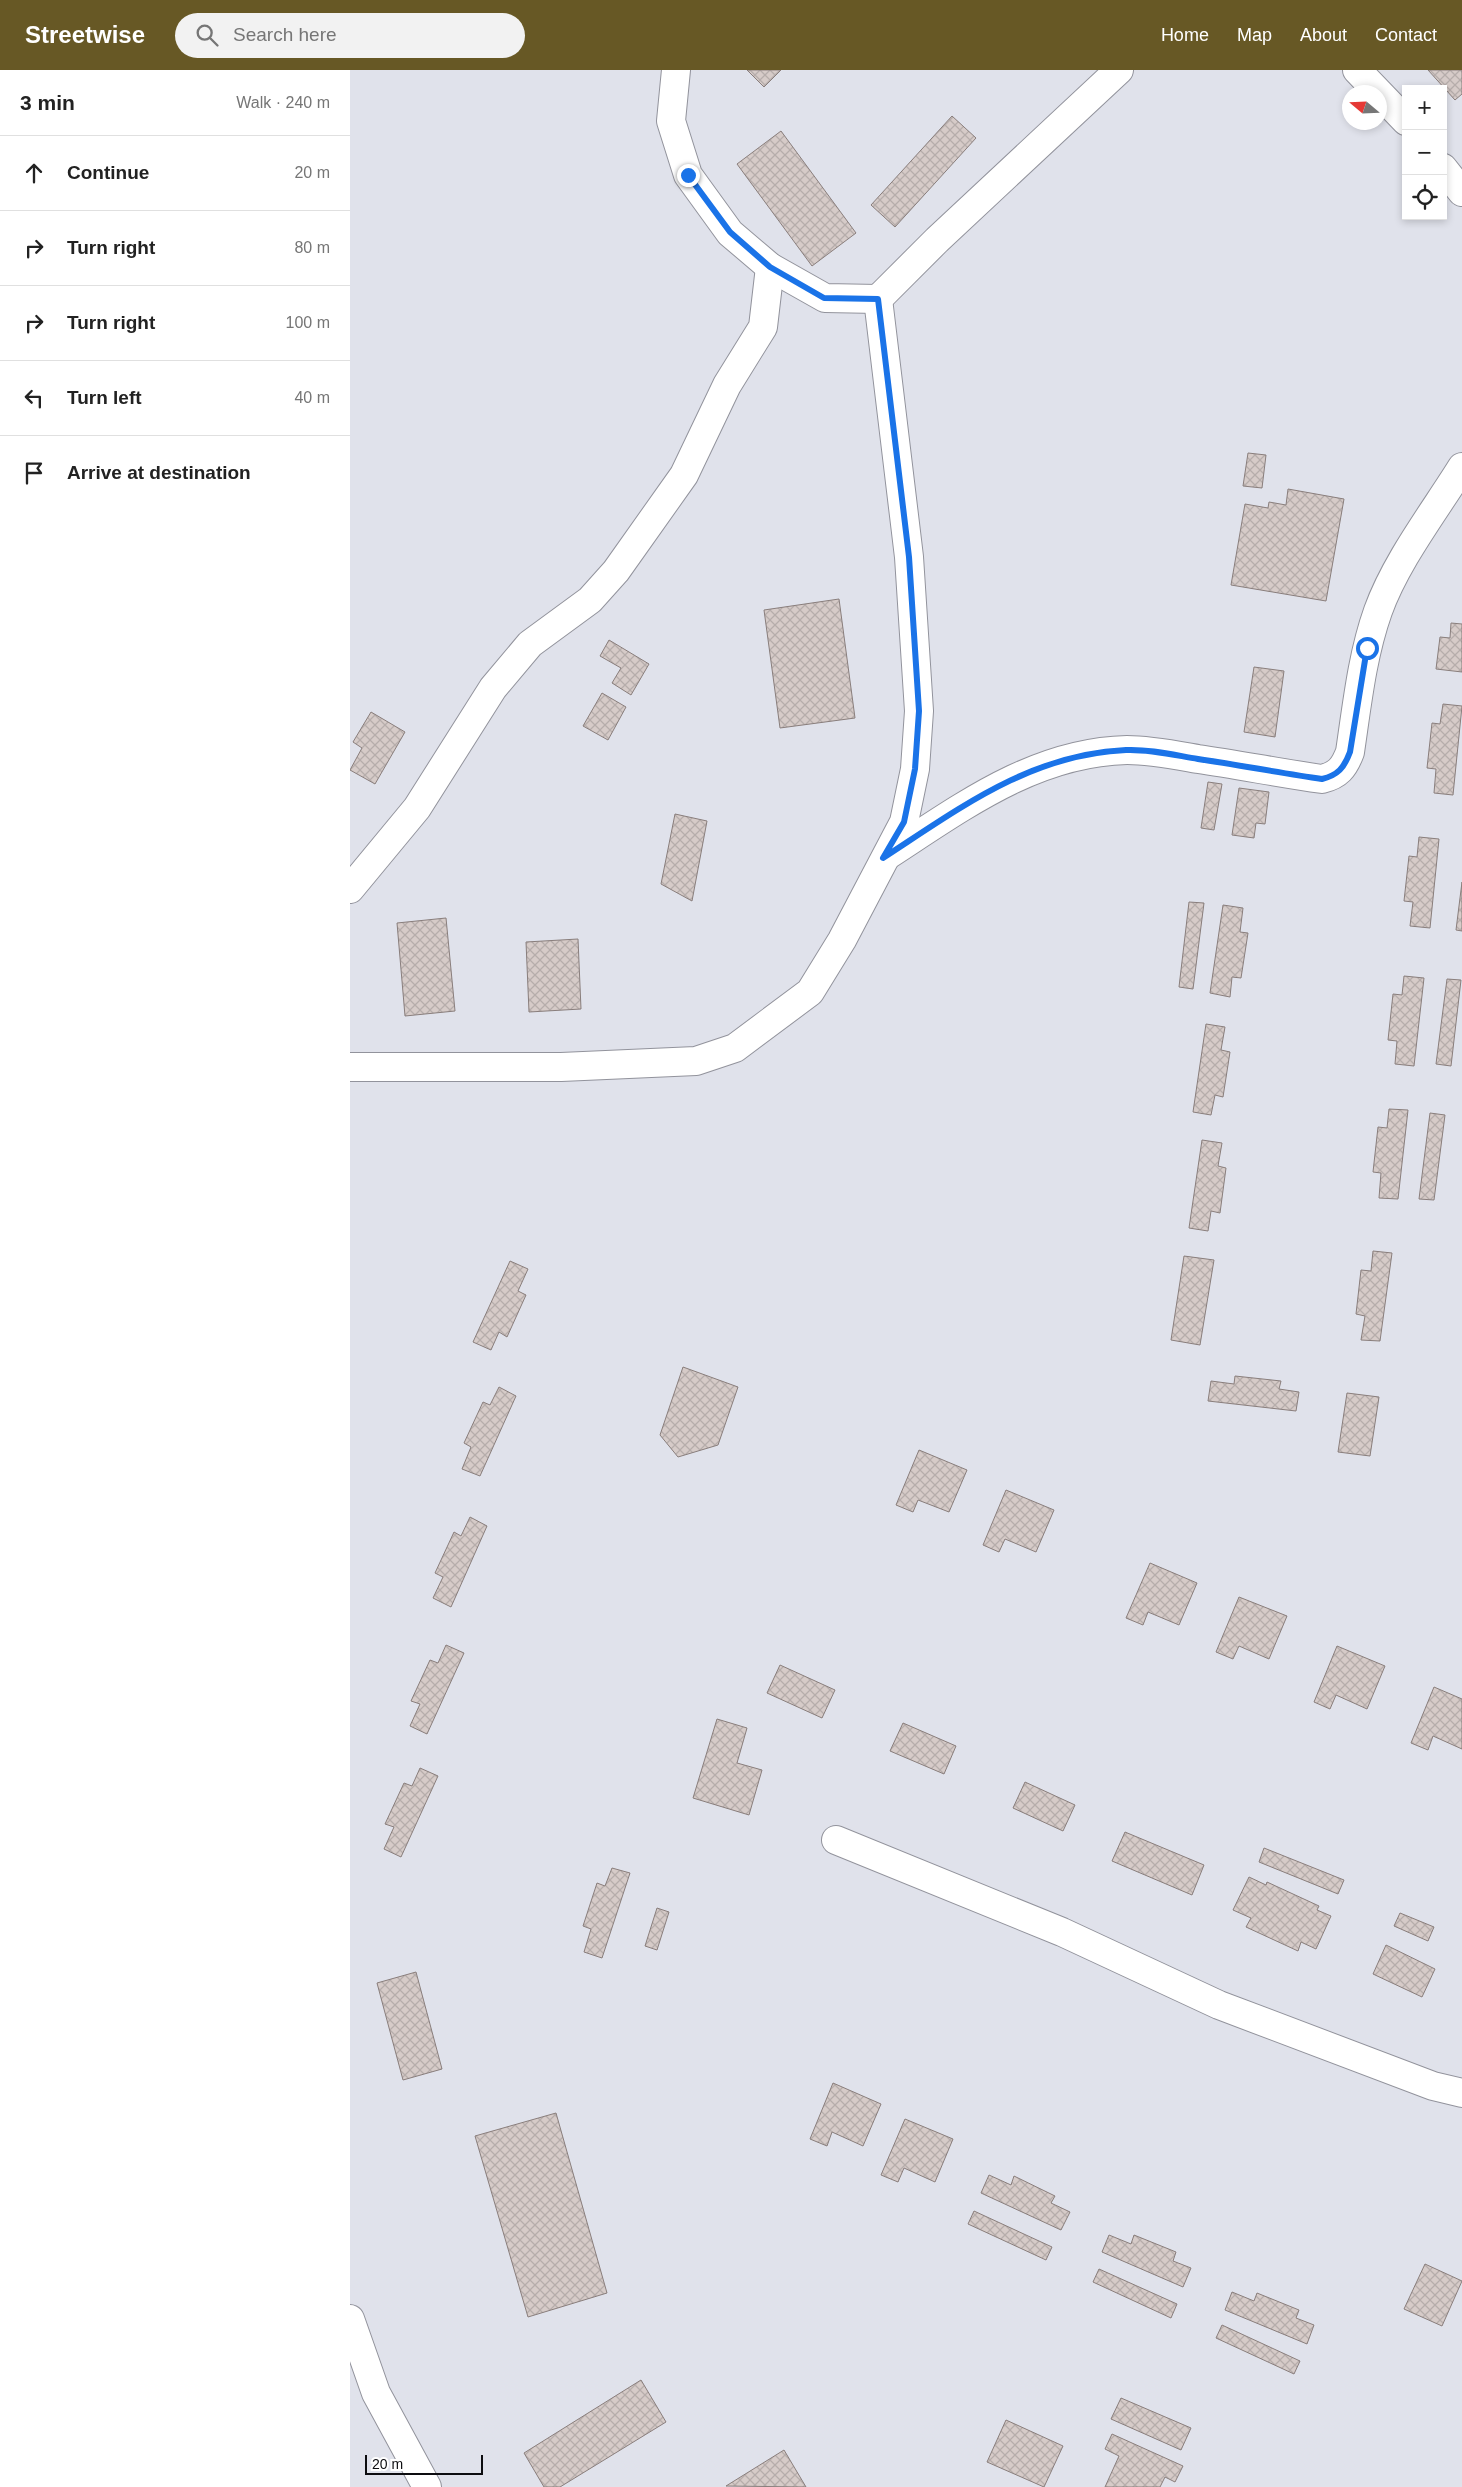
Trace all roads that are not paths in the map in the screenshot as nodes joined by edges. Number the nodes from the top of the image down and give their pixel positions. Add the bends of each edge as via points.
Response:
1 (676, 70) edge
2 (1119, 70) edge
3 (1357, 70) edge
4 (1402, 117) edge
5 (1447, 173) edge
6 (1462, 192) edge
7 (770, 267) junction
8 (878, 299) junction
9 (1462, 467) edge
10 (883, 858) junction
11 (350, 889) edge
12 (350, 1067) edge
13 (836, 1840) dead end
14 (1462, 2093) edge
15 (351, 2326) edge
16 (427, 2487) edge

1 - 7 street via 671,121 688,175 730,232
2 - 8 street
3 - 4 street
5 - 6 street
7 - 8 street via 824,298
7 - 11 street via 763,327 727,385 684,474 616,570 590,600 530,644 493,688 417,808
8 - 10 street via 909,557 919,711 915,769 904,822
9 - 10 street via 1398,571 1378,610 1367,648 1350,752 1344,767 1335,776 1322,779 1162,753 1128,750 1091,753 1059,760 992,788
10 - 12 street via 842,940 810,992 735,1048 696,1062 561,1067
13 - 14 street via 1062,1932 1235,2012 1433,2086
15 - 16 street via 376,2393

